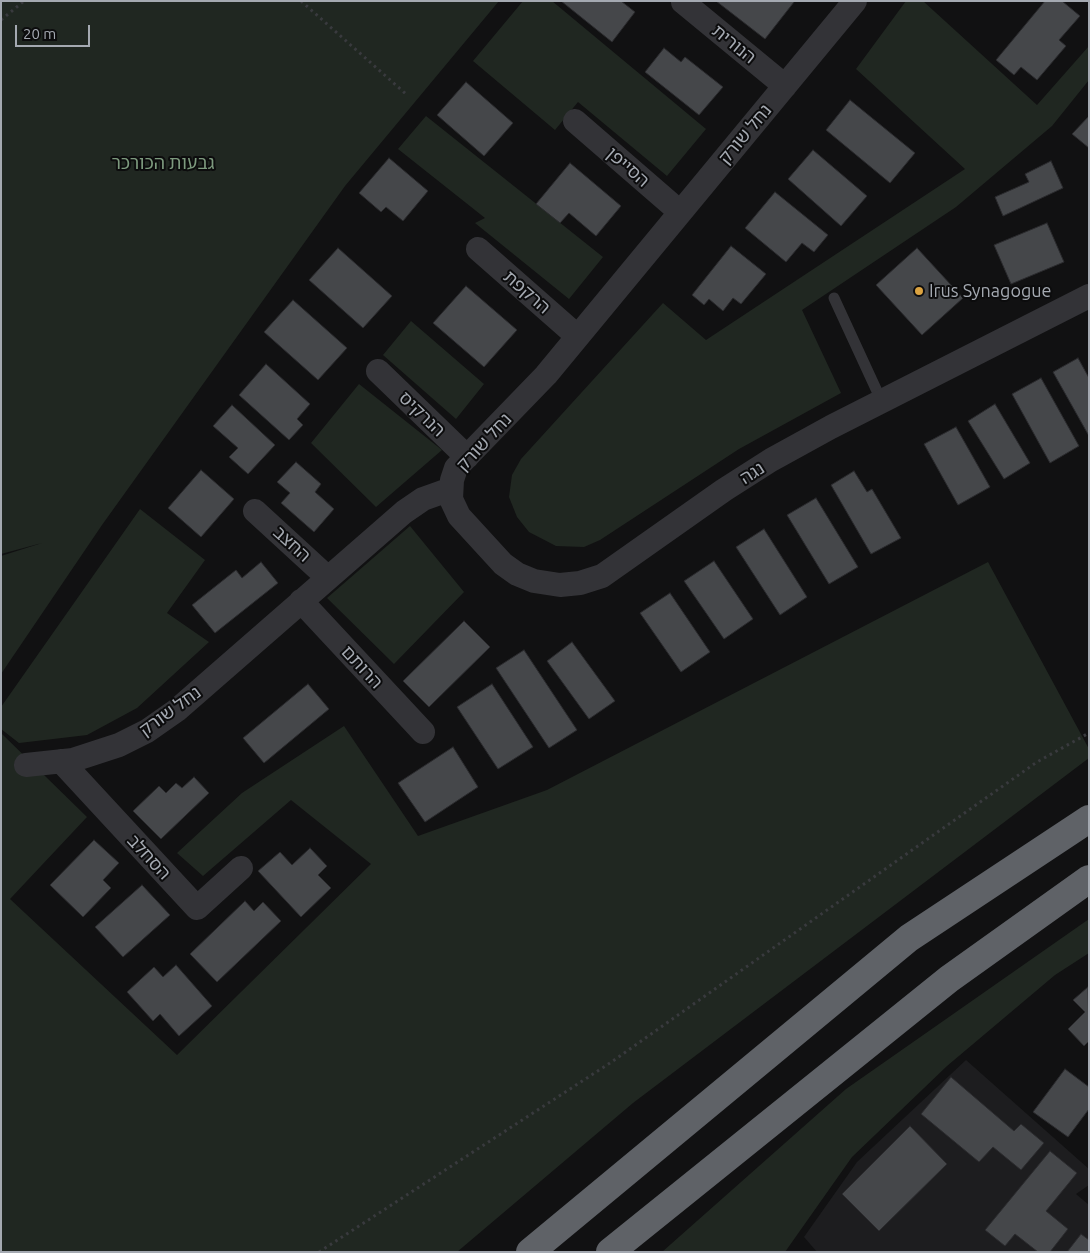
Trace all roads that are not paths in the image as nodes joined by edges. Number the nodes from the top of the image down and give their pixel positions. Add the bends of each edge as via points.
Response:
1 (855, 1) edge
2 (683, 2) edge
3 (785, 86) junction
4 (576, 121) dead end
5 (680, 212) junction
6 (478, 249) dead end
7 (1089, 296) edge
8 (834, 298) dead end
9 (577, 336) junction
10 (378, 371) dead end
11 (882, 402) junction
12 (467, 456) junction
13 (451, 490) junction
14 (255, 511) dead end
15 (328, 578) junction
16 (301, 601) junction
17 (423, 732) dead end
18 (61, 761) junction
19 (26, 765) dead end
20 (1089, 819) edge
21 (241, 868) dead end
22 (1089, 880) edge
23 (530, 1252) edge
24 (610, 1252) edge

1 - 3 street, נחל שורק
2 - 3 street, הנורית
3 - 5 street, נחל שורק
4 - 5 street, הסייפן
5 - 9 street, נחל שורק
6 - 9 street, הרקפת
7 - 11 street, נגה
8 - 11 lane
9 - 12 street, נחל שורק via 520,404
10 - 12 street, הנרקיס
11 - 13 street, נגה via 771,460 602,576 580,583 560,585 534,581 503,564 459,516 451,500
12 - 13 street, נחל שורק via 456,468
13 - 15 street, נחל שורק via 423,499 404,512
14 - 15 street, החצב
15 - 16 street, נחל שורק
16 - 17 street, הרותם
16 - 18 street, נחל שורק via 177,710 147,731 119,744
18 - 19 street, נחל שורק
18 - 21 street, הסחלב via 197,908
20 - 23 highway via 909,938
22 - 24 highway via 948,979

